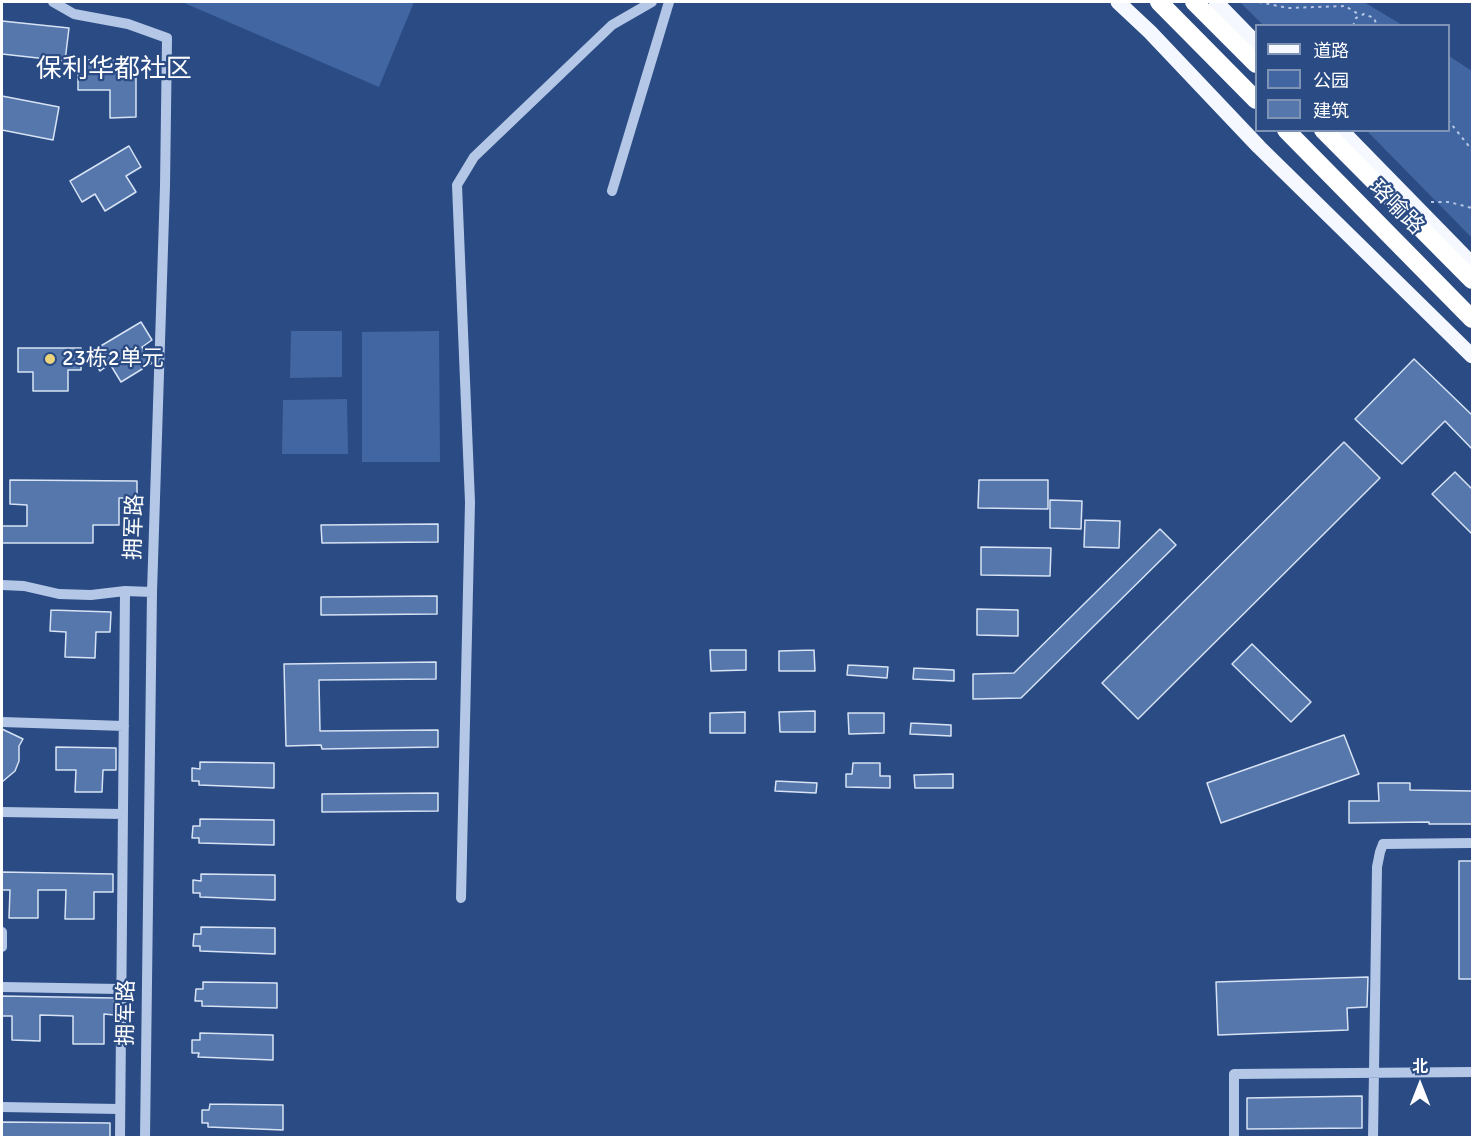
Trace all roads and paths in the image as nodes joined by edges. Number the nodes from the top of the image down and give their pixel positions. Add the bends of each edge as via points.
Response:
1 (53, 2) edge
2 (652, 2) edge
3 (669, 2) edge
4 (1118, 2) edge
5 (1159, 2) edge
6 (1194, 2) edge
7 (1259, 2) edge
8 (1216, 6) edge
9 (1360, 15) junction
10 (1354, 24) edge
11 (1376, 24) edge
12 (1255, 42) edge
13 (1255, 61) edge
14 (1255, 98) edge
15 (1450, 121) edge
16 (1288, 132) edge
17 (1325, 132) edge
18 (1343, 132) edge
19 (1473, 150) edge
20 (612, 191) dead end
21 (1410, 202) junction
22 (1473, 208) edge
23 (1473, 264) edge
24 (1473, 280) edge
25 (1473, 319) edge
26 (1473, 356) edge
27 (2, 585) edge
28 (125, 591) junction
29 (152, 592) junction
30 (2, 722) edge
31 (124, 726) junction
32 (2, 812) edge
33 (123, 814) junction
34 (1473, 843) edge
35 (461, 898) dead end
36 (2, 932) edge
37 (2, 947) edge
38 (2, 987) edge
39 (120, 989) junction
40 (1473, 1072) edge
41 (1374, 1073) junction
42 (2, 1107) edge
43 (119, 1109) junction
44 (120, 1137) edge
45 (145, 1137) edge
46 (1234, 1137) edge
47 (1373, 1137) edge

1 - 29 street, 拥军路 via 74,14 128,24 167,38
2 - 35 street via 612,25 474,157 457,185 470,502
3 - 20 street
4 - 26 main road via 1258,147
5 - 14 highway
6 - 8 highway
7 - 9 path via 1288,8 1345,6
8 - 12 main road
8 - 13 highway
9 - 10 path
9 - 11 path via 1370,16
15 - 19 path
16 - 25 highway, 珞喻路
17 - 24 highway, 珞喻路
18 - 21 main road
21 - 22 path via 1449,202
21 - 23 main road
27 - 28 street via 59,594
28 - 29 street
28 - 31 street
29 - 45 street, 拥军路
30 - 31 street
31 - 33 street
32 - 33 street
33 - 39 street
34 - 41 street via 1383,844 1377,867
36 - 37 street
38 - 39 street
39 - 43 street
40 - 41 street
41 - 46 street via 1234,1074
41 - 47 street
42 - 43 street
43 - 44 street

